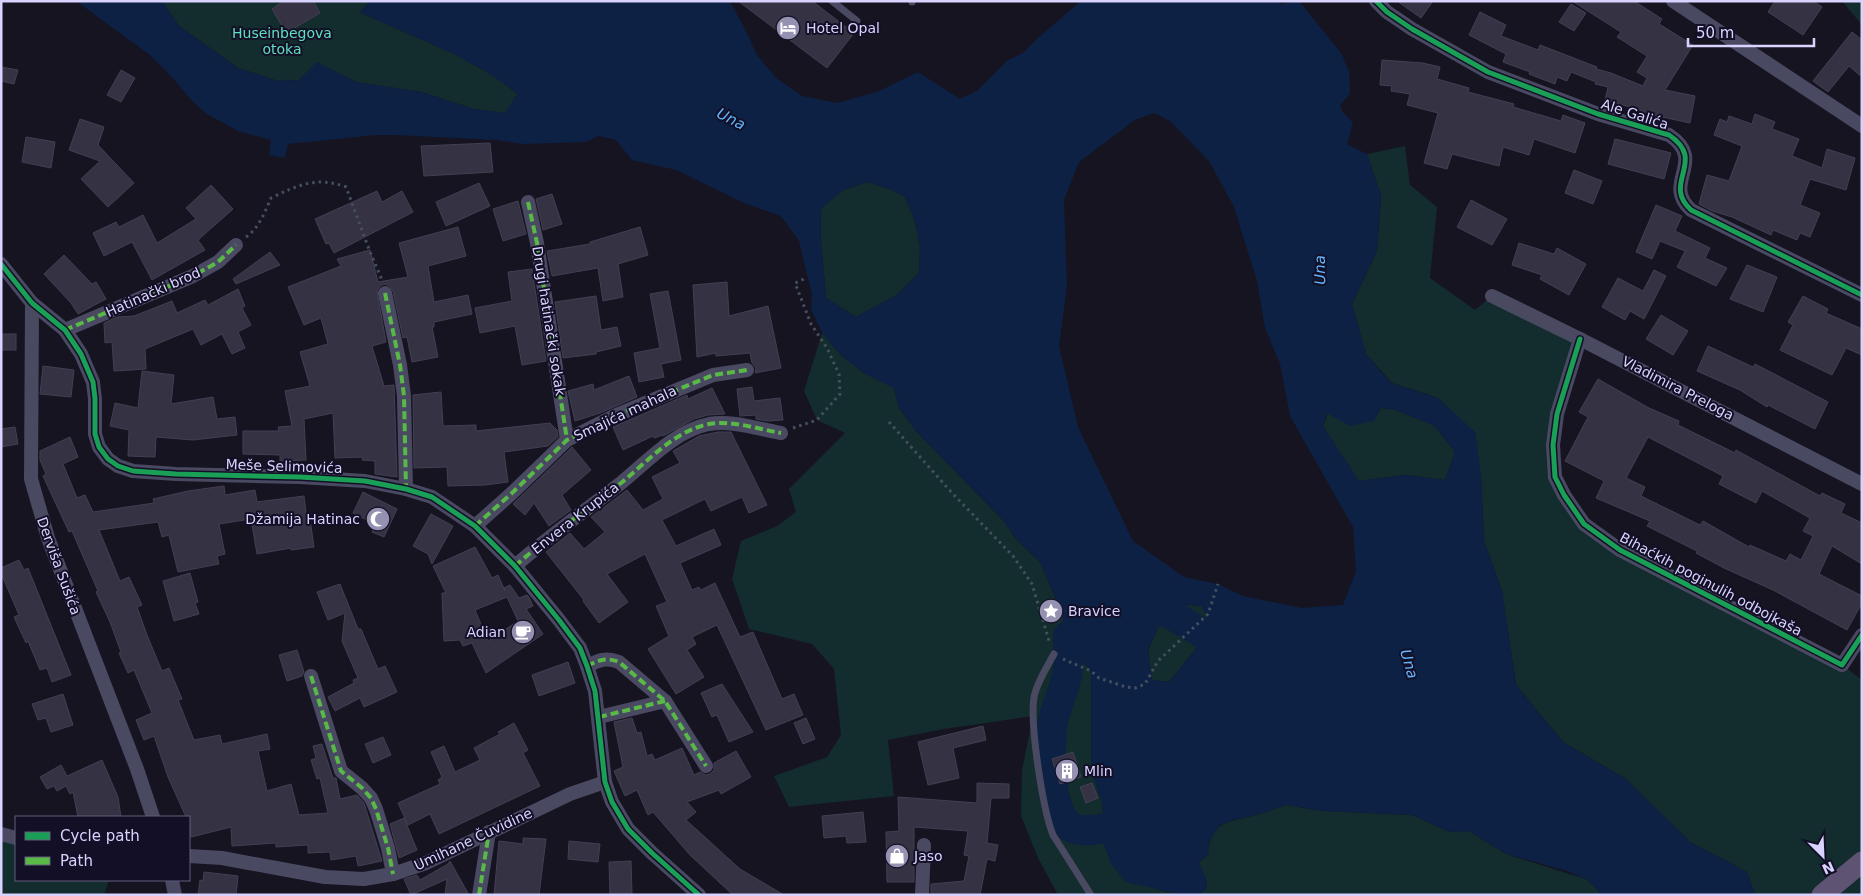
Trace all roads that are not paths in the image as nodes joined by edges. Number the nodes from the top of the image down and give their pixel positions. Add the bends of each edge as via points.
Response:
1 (832, 1) edge
2 (1376, 1) edge
3 (1673, 1) edge
4 (857, 21) dead end
5 (1862, 126) edge
6 (528, 202) dead end
7 (236, 245) road end
8 (1, 264) edge
9 (385, 293) road end
10 (1862, 295) edge
11 (1492, 296) dead end
12 (32, 303) junction
13 (65, 330) junction
14 (1580, 339) junction
15 (747, 370) dead end
16 (781, 432) road end
17 (567, 440) junction
18 (1862, 484) edge
19 (406, 488) junction
20 (474, 526) junction
21 (515, 566) junction
22 (1862, 635) edge
23 (1054, 654) road end
24 (588, 666) junction
25 (311, 676) dead end
26 (665, 701) junction
27 (599, 717) junction
28 (706, 766) dead end
29 (605, 782) junction
30 (153, 816) edge
31 (489, 832) junction
32 (1, 834) edge
33 (15, 838) edge
34 (924, 845) dead end
35 (190, 856) edge
36 (1862, 862) edge
37 (393, 874) junction
38 (172, 881) edge
39 (175, 895) edge
40 (479, 895) edge
41 (699, 895) edge
42 (922, 895) edge
43 (1091, 895) edge
44 (1822, 895) edge

1 - 4 lane
2 - 10 street, Ale Galića via 1412,29 1488,72 1598,114 1669,135 1684,148 1687,158 1679,188 1682,199 1692,210
3 - 5 street
6 - 17 street, Drugi hatinački sokak
7 - 13 street, Hatinački brod via 218,262 193,276
8 - 12 street, Meše Selimovića
9 - 19 street via 404,396
11 - 14 street, Vladimira Preloga
12 - 13 street, Meše Selimovića
12 - 30 street, Derviša Sušića via 30,479 51,546
13 - 19 street, Meše Selimovića via 81,354 93,382 95,434 99,447 108,460 118,466 133,471 300,477 364,481
14 - 18 street, Vladimira Preloga
14 - 22 street, Bihaćkih poginulih odbojkaša via 1556,414 1553,445 1555,477 1584,524 1620,550 1842,665
15 - 17 street, Smajića mahala via 713,375 614,416
16 - 21 street, Envera Krupića via 722,422 674,440
17 - 20 street, Smajića mahala
19 - 20 street, Meše Selimovića via 432,497
20 - 21 street, Meše Selimovića
21 - 24 street, Meše Selimovića via 560,620 580,648
23 - 43 lane via 1034,694 1033,716 1041,786 1052,835
24 - 26 street via 599,659 619,662
24 - 27 street, Meše Selimovića
25 - 37 street via 341,771 362,788 376,809
26 - 27 street
26 - 28 street
27 - 29 street, Meše Selimovića
29 - 31 street, Umihane Čuvidine via 570,794
29 - 41 street, Meše Selimovića via 612,802 628,828
31 - 37 street, Umihane Čuvidine via 426,863
31 - 40 street
32 - 33 street
34 - 42 street
35 - 37 street, Umihane Čuvidine via 222,858 325,877 364,879
36 - 44 main road
38 - 39 street

